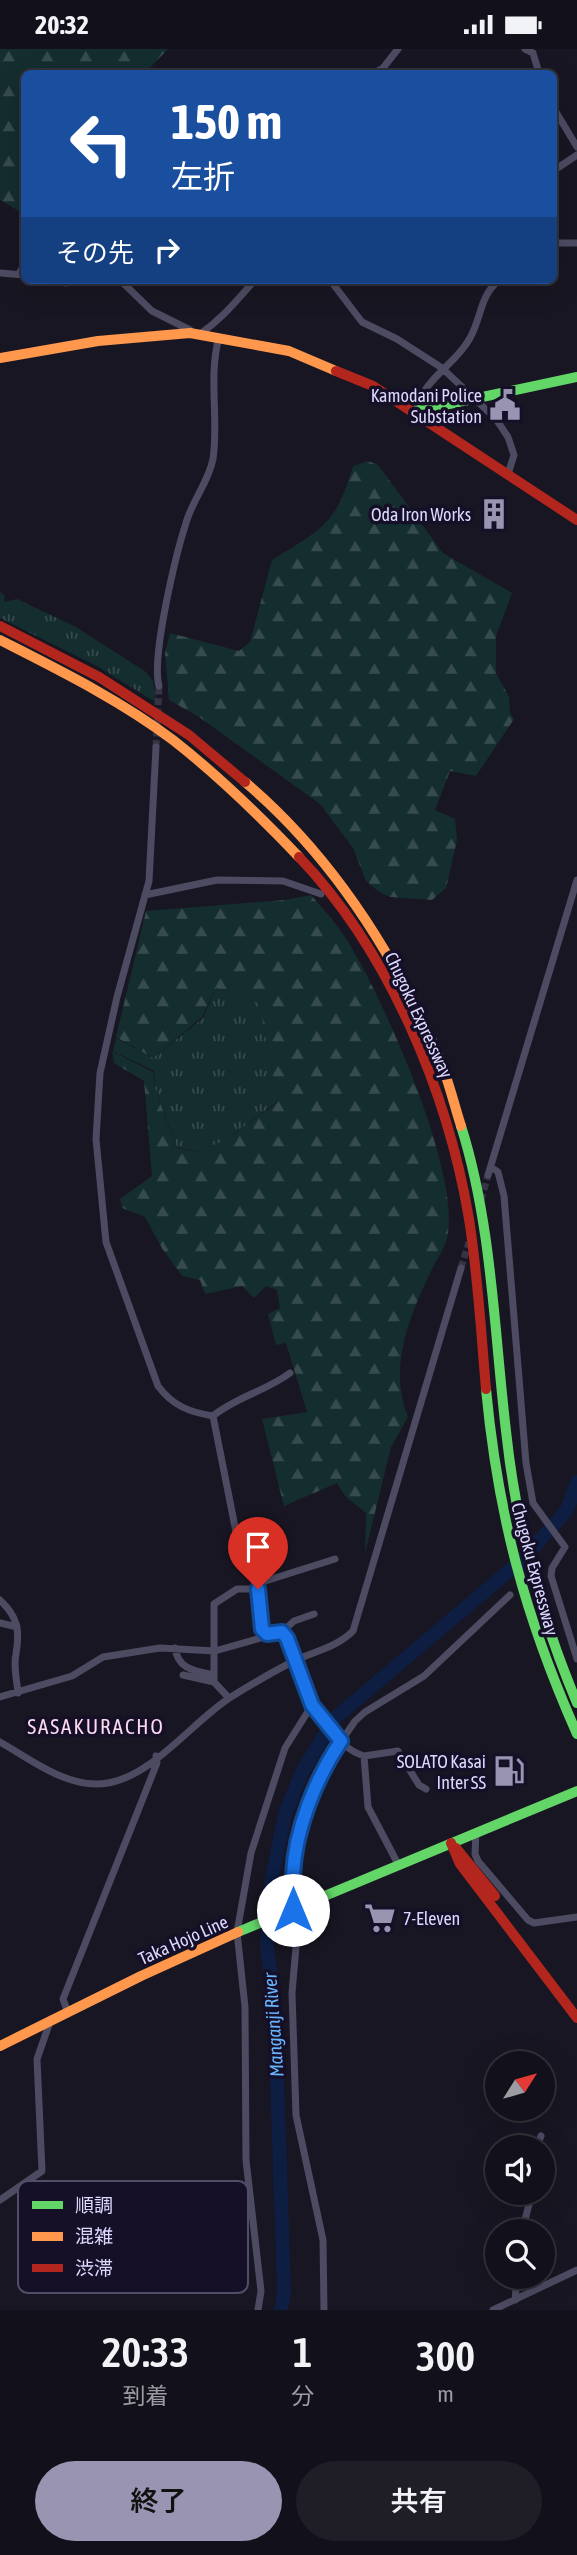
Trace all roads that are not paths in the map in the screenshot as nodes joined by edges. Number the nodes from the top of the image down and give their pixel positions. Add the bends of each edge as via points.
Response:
1 (398, 49) edge
2 (532, 50) edge
3 (379, 70) edge
4 (538, 70) edge
5 (557, 114) edge
6 (577, 147) edge
7 (577, 155) edge
8 (557, 168) edge
9 (557, 243) edge
10 (577, 243) edge
11 (0, 273) edge
12 (21, 274) edge
13 (124, 284) edge
14 (252, 284) edge
15 (333, 284) edge
16 (495, 284) edge
17 (195, 333) junction
18 (219, 337) junction
19 (0, 358) edge
20 (442, 367) junction
21 (577, 377) edge
22 (477, 400) junction
23 (416, 411) junction
24 (508, 474) junction
25 (577, 520) edge
26 (0, 625) edge
27 (0, 640) edge
28 (159, 685) tunnel mouth
29 (156, 747) tunnel mouth
30 (577, 880) edge
31 (321, 894) dead end
32 (145, 895) junction
33 (491, 1167) junction
34 (488, 1175) tunnel mouth
35 (461, 1268) tunnel mouth
36 (290, 1373) dead end
37 (213, 1416) junction
38 (335, 1559) dead end
39 (259, 1586) junction
40 (510, 1595) dead end
41 (0, 1599) edge
42 (314, 1614) dead end
43 (0, 1623) edge
44 (18, 1627) junction
45 (282, 1632) junction
46 (267, 1634) junction
47 (175, 1648) junction
48 (215, 1651) junction
49 (296, 1660) junction
50 (577, 1660) edge
51 (183, 1675) dead end
52 (214, 1678) junction
53 (19, 1693) junction
54 (0, 1697) edge
55 (229, 1698) junction
56 (577, 1701) edge
57 (314, 1708) junction
58 (577, 1734) edge
59 (339, 1739) junction
60 (0, 1742) edge
61 (156, 1756) junction
62 (364, 1756) junction
63 (426, 1789) dead end
64 (577, 1791) edge
65 (477, 1832) junction
66 (451, 1843) junction
67 (398, 1864) junction
68 (295, 1909) junction
69 (577, 1917) edge
70 (241, 1931) junction
71 (577, 2005) edge
72 (67, 2010) junction
73 (577, 2018) edge
74 (51, 2019) junction
75 (0, 2046) edge
76 (28, 2181) edge
77 (18, 2188) edge
78 (0, 2200) edge
79 (577, 2270) edge
80 (516, 2289) edge
81 (515, 2300) junction
82 (258, 2310) edge
83 (324, 2310) edge
84 (493, 2310) edge

1 - 3 street
2 - 4 street
5 - 6 street
7 - 8 street
9 - 10 street
11 - 12 street
13 - 17 street via 152,311
14 - 17 street via 215,325
15 - 20 street via 362,322
16 - 20 street via 484,297 471,337
17 - 18 main road
17 - 19 main road via 98,341
18 - 23 main road via 317,360
18 - 28 street via 213,458 186,523 165,620 156,676
20 - 22 street
20 - 23 street via 419,397
21 - 22 main road
22 - 23 main road
22 - 24 street via 509,437 514,455
23 - 24 main road
24 - 25 main road
26 - 56 main road, Chugoku Expressway via 134,696 221,759 302,835 383,942 440,1056 473,1164 489,1263 503,1431 517,1525 564,1676
27 - 58 main road, Chugoku Expressway via 128,708 212,769 259,811 315,872 376,960 426,1061 448,1125 470,1230 490,1433 506,1533 552,1681
29 - 32 street via 152,854
30 - 33 street
31 - 32 street via 283,881 218,880
32 - 37 street via 100,1073 96,1139 106,1242 158,1386 178,1407
33 - 34 street
33 - 50 street via 498,1172 504,1196 526,1463 536,1507 565,1547 551,1576
35 - 49 street via 353,1631 345,1640
36 - 37 street
37 - 39 street via 239,1547 253,1549 258,1555
38 - 39 street
39 - 46 street via 262,1629
39 - 48 street via 237,1588 214,1604
40 - 59 street via 424,1676 365,1711
41 - 44 street via 17,1618
42 - 45 street via 294,1621
43 - 44 street
44 - 53 street
45 - 46 street
45 - 49 street
46 - 48 street
47 - 48 street
47 - 52 street via 185,1668
47 - 53 street via 103,1657 72,1676
48 - 52 street
49 - 55 street
49 - 57 street
51 - 52 street
52 - 55 street
53 - 54 street
55 - 61 street
57 - 59 street
57 - 70 street via 285,1748 255,1840
59 - 62 street
59 - 68 street via 325,1765 296,1849
60 - 61 street via 85,1784 124,1778
61 - 72 street via 63,1999
62 - 63 street via 398,1751
62 - 67 street via 368,1807
64 - 65 main road, Taka Hojo Line
65 - 66 main road, Taka Hojo Line
65 - 69 street via 478,1861 528,1920
66 - 67 main road, Taka Hojo Line
66 - 71 main road
66 - 73 main road via 460,1864
67 - 68 main road, Taka Hojo Line
68 - 70 main road, Taka Hojo Line
68 - 83 street via 296,2115 323,2240
70 - 72 main road, Taka Hojo Line
70 - 82 street via 246,2160 260,2262
72 - 74 main road, Taka Hojo Line
74 - 75 main road, Taka Hojo Line
74 - 76 street via 37,2059 42,2171
77 - 78 street
79 - 81 street
80 - 81 street
81 - 84 street

